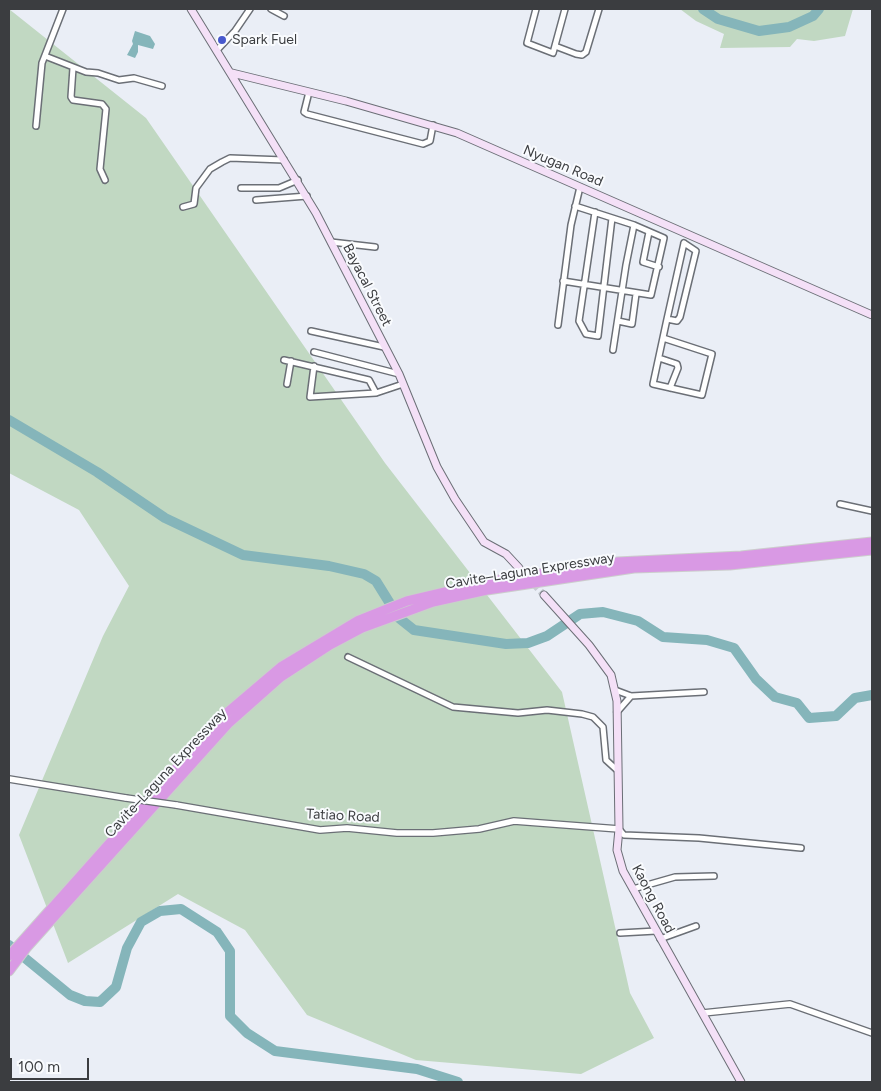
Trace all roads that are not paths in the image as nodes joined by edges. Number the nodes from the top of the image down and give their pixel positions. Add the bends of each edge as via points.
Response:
1 (63, 9) edge
2 (191, 9) edge
3 (250, 9) edge
4 (271, 9) edge
5 (536, 9) edge
6 (565, 9) edge
7 (599, 9) edge
8 (284, 16) dead end
9 (555, 46) junction
10 (218, 49) junction
11 (45, 56) junction
12 (73, 68) junction
13 (232, 73) junction
14 (162, 86) dead end
15 (309, 92) junction
16 (434, 125) junction
17 (36, 126) dead end
18 (285, 160) junction
19 (105, 180) dead end
20 (298, 180) junction
21 (580, 187) junction
22 (241, 188) dead end
23 (307, 196) junction
24 (256, 200) dead end
25 (575, 206) junction
26 (183, 207) dead end
27 (596, 212) junction
28 (612, 218) junction
29 (667, 225) junction
30 (634, 226) junction
31 (649, 232) junction
32 (686, 234) junction
33 (664, 238) junction
34 (331, 242) junction
35 (684, 243) junction
36 (375, 247) dead end
37 (659, 267) junction
38 (563, 281) junction
39 (584, 283) junction
40 (602, 287) junction
41 (622, 292) junction
42 (636, 294) junction
43 (872, 315) edge
44 (667, 319) junction
45 (618, 321) junction
46 (558, 325) dead end
47 (311, 331) dead end
48 (663, 338) junction
49 (384, 348) junction
50 (613, 350) dead end
51 (314, 352) dead end
52 (659, 358) junction
53 (284, 360) dead end
54 (290, 361) junction
55 (314, 366) junction
56 (399, 374) junction
57 (287, 384) dead end
58 (403, 384) junction
59 (670, 388) junction
60 (376, 393) junction
61 (840, 504) dead end
62 (872, 511) edge
63 (872, 542) edge
64 (872, 550) edge
65 (519, 568) tunnel mouth
66 (544, 595) tunnel mouth
67 (430, 599) junction
68 (348, 657) dead end
69 (615, 690) junction
70 (704, 692) dead end
71 (631, 696) junction
72 (617, 712) junction
73 (617, 770) junction
74 (9, 779) edge
75 (619, 829) junction
76 (801, 848) dead end
77 (714, 876) dead end
78 (633, 889) junction
79 (696, 926) dead end
80 (656, 931) junction
81 (620, 933) dead end
82 (660, 938) junction
83 (24, 944) junction
84 (9, 956) edge
85 (10, 970) edge
86 (703, 1013) junction
87 (872, 1033) edge
88 (741, 1082) edge

1 - 11 street
2 - 10 main road, Bayacal Street
3 - 10 street via 236,31
4 - 8 street
5 - 9 street via 527,43 553,53
6 - 9 street
7 - 9 street via 586,52 576,54
10 - 13 main road, Bayacal Street
11 - 12 street
11 - 17 street
12 - 14 street via 119,80 134,78
12 - 19 street via 73,100 102,104 106,108 100,169
13 - 15 main road, Nyugan Road
13 - 18 main road, Bayacal Street
15 - 16 main road, Nyugan Road
15 - 16 street via 304,112 307,114 423,144 430,141
16 - 21 main road, Nyugan Road
18 - 20 main road, Bayacal Street
18 - 26 street via 230,158 210,169 196,188 194,204
20 - 22 street via 279,188
20 - 23 main road, Bayacal Street
21 - 25 street
21 - 29 main road, Nyugan Road
23 - 24 street
23 - 34 main road, Bayacal Street
25 - 27 street
25 - 38 street
27 - 28 street
27 - 39 street
28 - 30 street
28 - 40 street
29 - 32 main road, Nyugan Road
29 - 33 street
30 - 31 street
30 - 41 street
31 - 33 street
31 - 37 street via 643,262
32 - 35 street
32 - 43 main road, Nyugan Road
33 - 37 street
34 - 36 street
34 - 49 main road, Bayacal Street
35 - 44 street
35 - 44 street via 696,251 680,317 677,320
37 - 42 street via 653,294
38 - 39 street
38 - 46 street
39 - 40 street
39 - 40 street via 579,321 586,334 598,336
40 - 41 street
41 - 42 street
41 - 45 street
42 - 45 street via 632,324
44 - 48 street
45 - 50 street
47 - 49 street
48 - 52 street
48 - 59 street via 712,354 702,396
49 - 56 main road, Bayacal Street
51 - 56 street
52 - 59 street via 653,384
52 - 59 street via 677,364
53 - 54 street
54 - 55 street
54 - 57 street
55 - 60 street via 369,380
55 - 60 street via 310,398
56 - 58 main road, Bayacal Street
58 - 60 street
58 - 65 main road, Bayacal Street via 437,467 455,499 484,542 506,554
61 - 62 street
63 - 67 highway, Cavite–Laguna Expressway via 741,556 617,562 492,581
64 - 67 highway, Cavite–Laguna Expressway via 730,565 634,568
66 - 69 main road, Kaong Road via 607,668
67 - 83 highway, Cavite–Laguna Expressway via 359,624 281,677 228,724
68 - 73 street via 453,707 518,713 547,710 593,717 603,727 606,760
69 - 71 street
69 - 72 main road, Kaong Road
70 - 71 street
71 - 72 street
72 - 73 main road, Kaong Road
73 - 75 main road, Kaong Road
74 - 75 street, Tatiao Road, bridge via 320,830 347,828 433,833 479,830 514,821
75 - 76 street via 624,835 699,838
75 - 78 main road, Kaong Road via 617,850
77 - 78 street via 675,876
78 - 80 main road, Kaong Road
79 - 82 street
80 - 81 street
80 - 82 main road, Kaong Road
82 - 86 main road, Kaong Road
83 - 84 highway, Cavite–Laguna Expressway
83 - 85 highway, Cavite–Laguna Expressway
86 - 87 street via 790,1004
86 - 88 main road, Kaong Road

